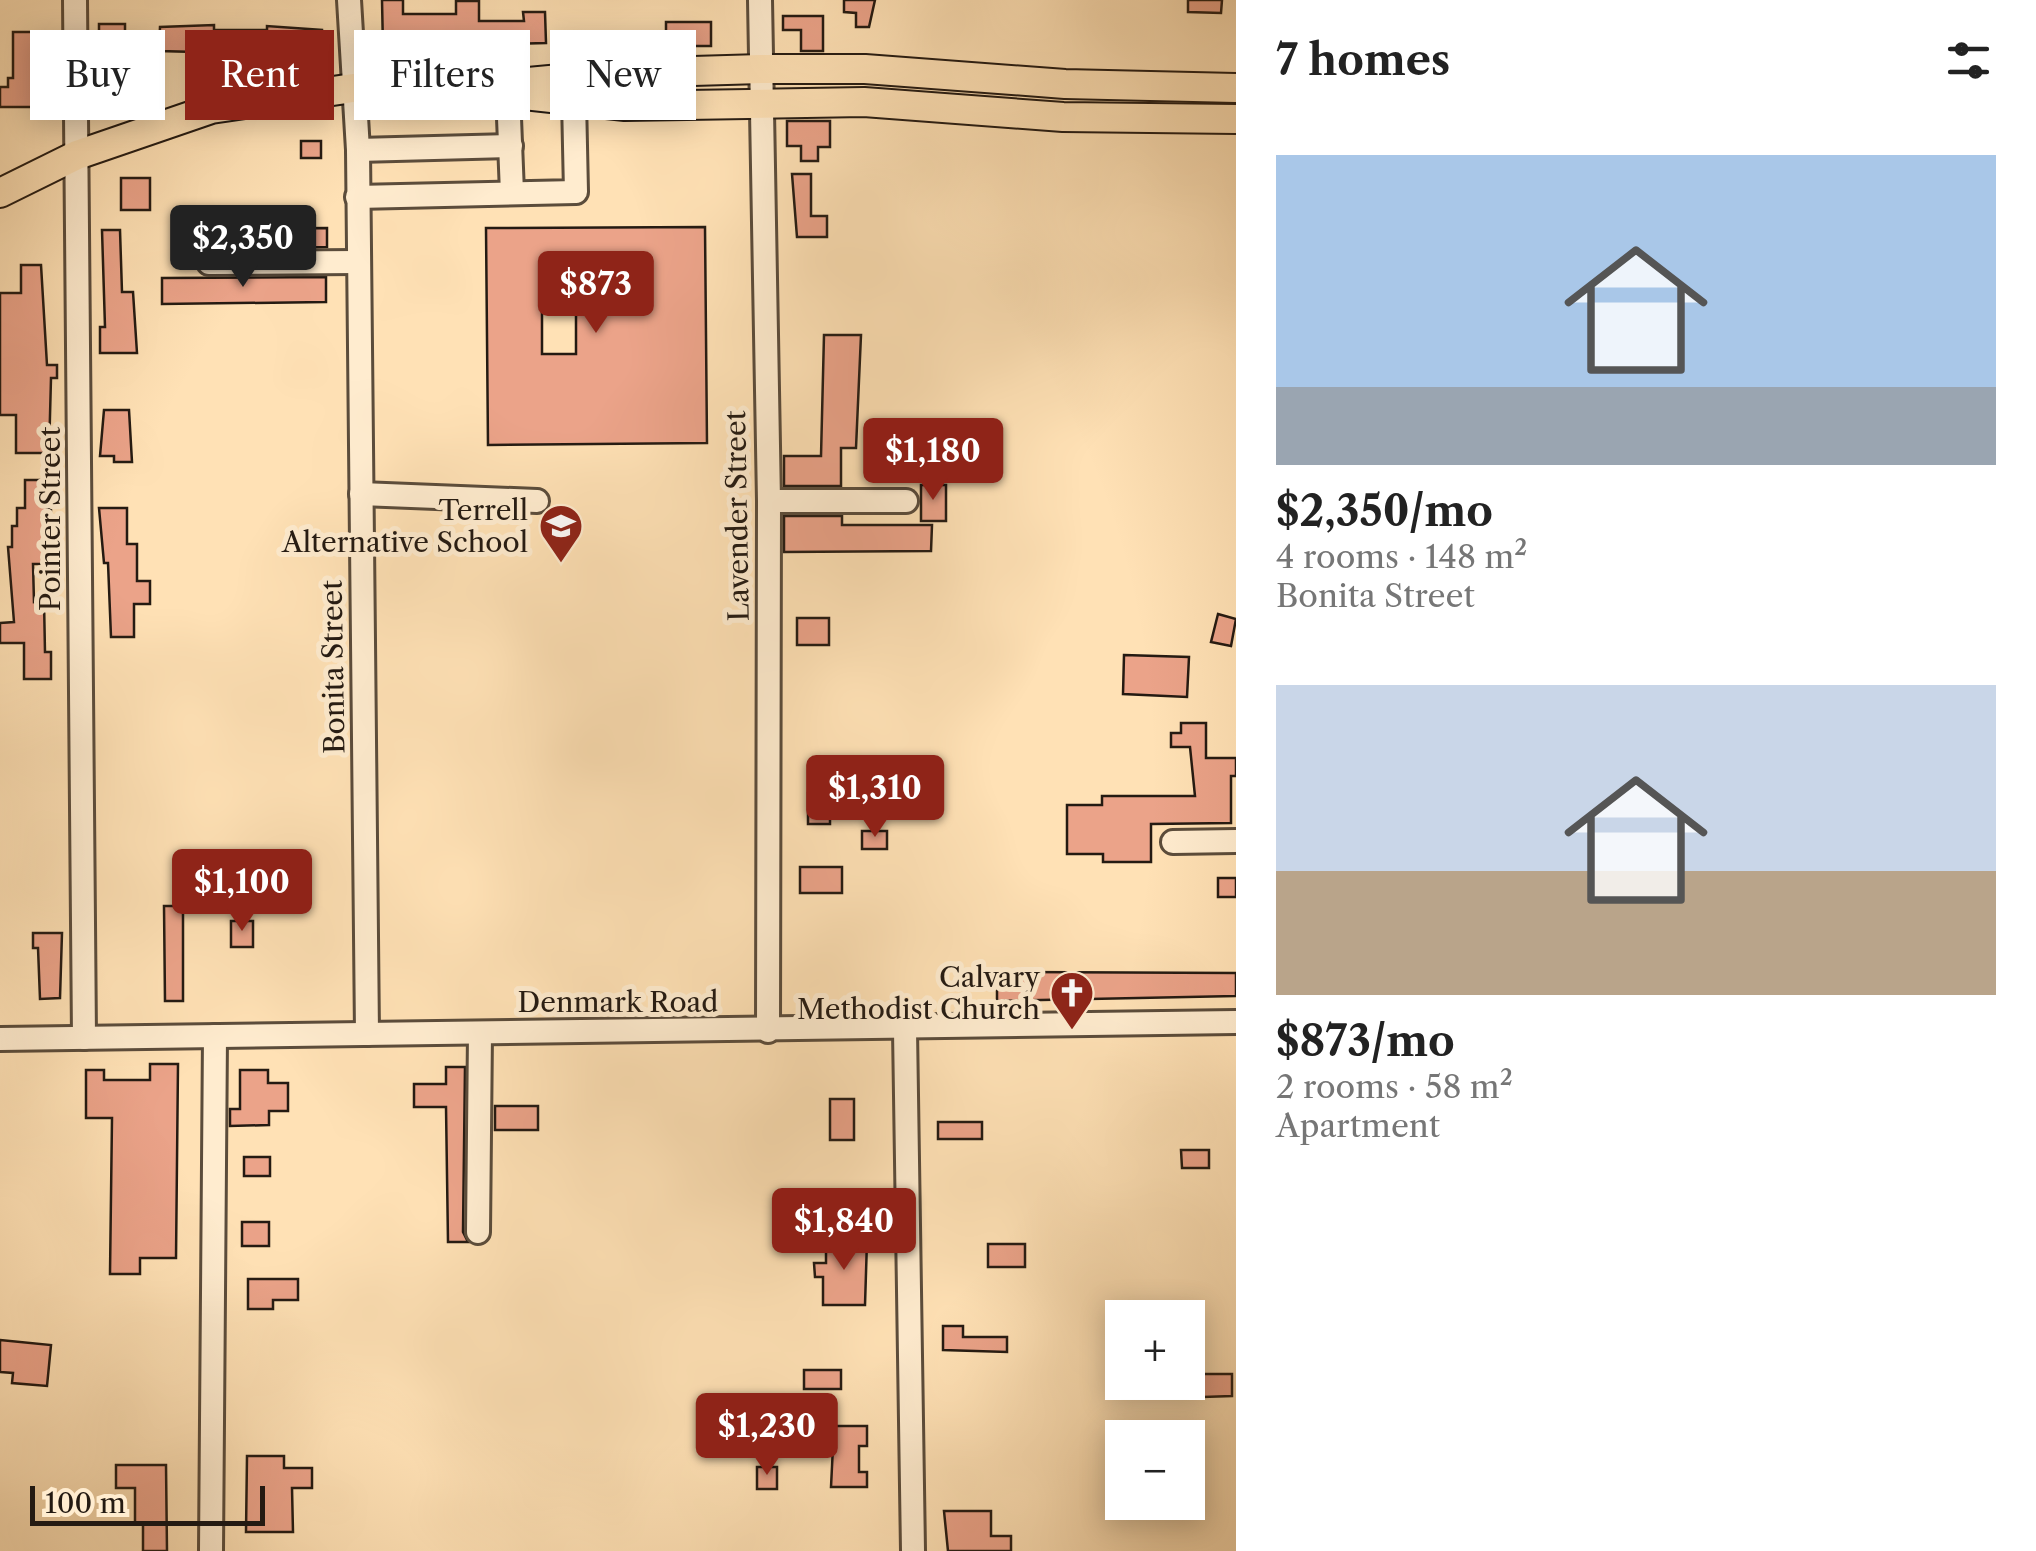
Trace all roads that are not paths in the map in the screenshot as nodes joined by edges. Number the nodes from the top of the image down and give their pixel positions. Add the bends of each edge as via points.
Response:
1 (74, 0) edge
2 (349, 0) edge
3 (760, 0) edge
4 (760, 69) junction
5 (530, 82) edge
6 (1040, 82) junction
7 (353, 88) junction
8 (1236, 88) edge
9 (761, 101) junction
10 (696, 103) edge
11 (1034, 114) junction
12 (1236, 119) edge
13 (509, 120) edge
14 (574, 120) edge
15 (510, 146) junction
16 (358, 150) junction
17 (76, 155) junction
18 (0, 193) edge
19 (512, 194) junction
20 (357, 197) junction
21 (357, 262) junction
22 (209, 263) dead end
23 (361, 494) junction
24 (537, 500) dead end
25 (769, 501) junction
26 (906, 501) dead end
27 (1236, 841) edge
28 (1173, 842) dead end
29 (1236, 1022) edge
30 (906, 1030) junction
31 (768, 1031) junction
32 (480, 1033) junction
33 (368, 1034) junction
34 (215, 1036) junction
35 (0, 1038) edge
36 (84, 1038) junction
37 (478, 1232) dead end
38 (210, 1551) edge
39 (913, 1551) edge

1 - 17 street, Pointer Street
2 - 7 street, Bonita Street
3 - 4 street, Lavender Street
4 - 5 main road
4 - 6 main road
4 - 9 street, Lavender Street
6 - 8 main road
6 - 11 main road
7 - 16 street, Bonita Street
7 - 17 main road via 211,109
9 - 10 main road
9 - 11 main road
9 - 25 street, Lavender Street
11 - 12 main road
13 - 15 street
14 - 19 street via 576,192
15 - 16 street
15 - 19 street
16 - 20 street, Bonita Street
17 - 18 main road
17 - 36 street, Pointer Street
19 - 20 street
20 - 21 street, Bonita Street
21 - 22 street
21 - 23 street, Bonita Street
23 - 24 street
23 - 33 street, Bonita Street
25 - 26 street
25 - 31 street, Lavender Street
27 - 28 street
29 - 30 street, Denmark Road
30 - 31 street, Denmark Road
30 - 39 street
31 - 32 street, Denmark Road
32 - 33 street, Denmark Road
32 - 37 street
33 - 34 street, Denmark Road
34 - 36 street, Denmark Road
34 - 38 street
35 - 36 street, Denmark Road

